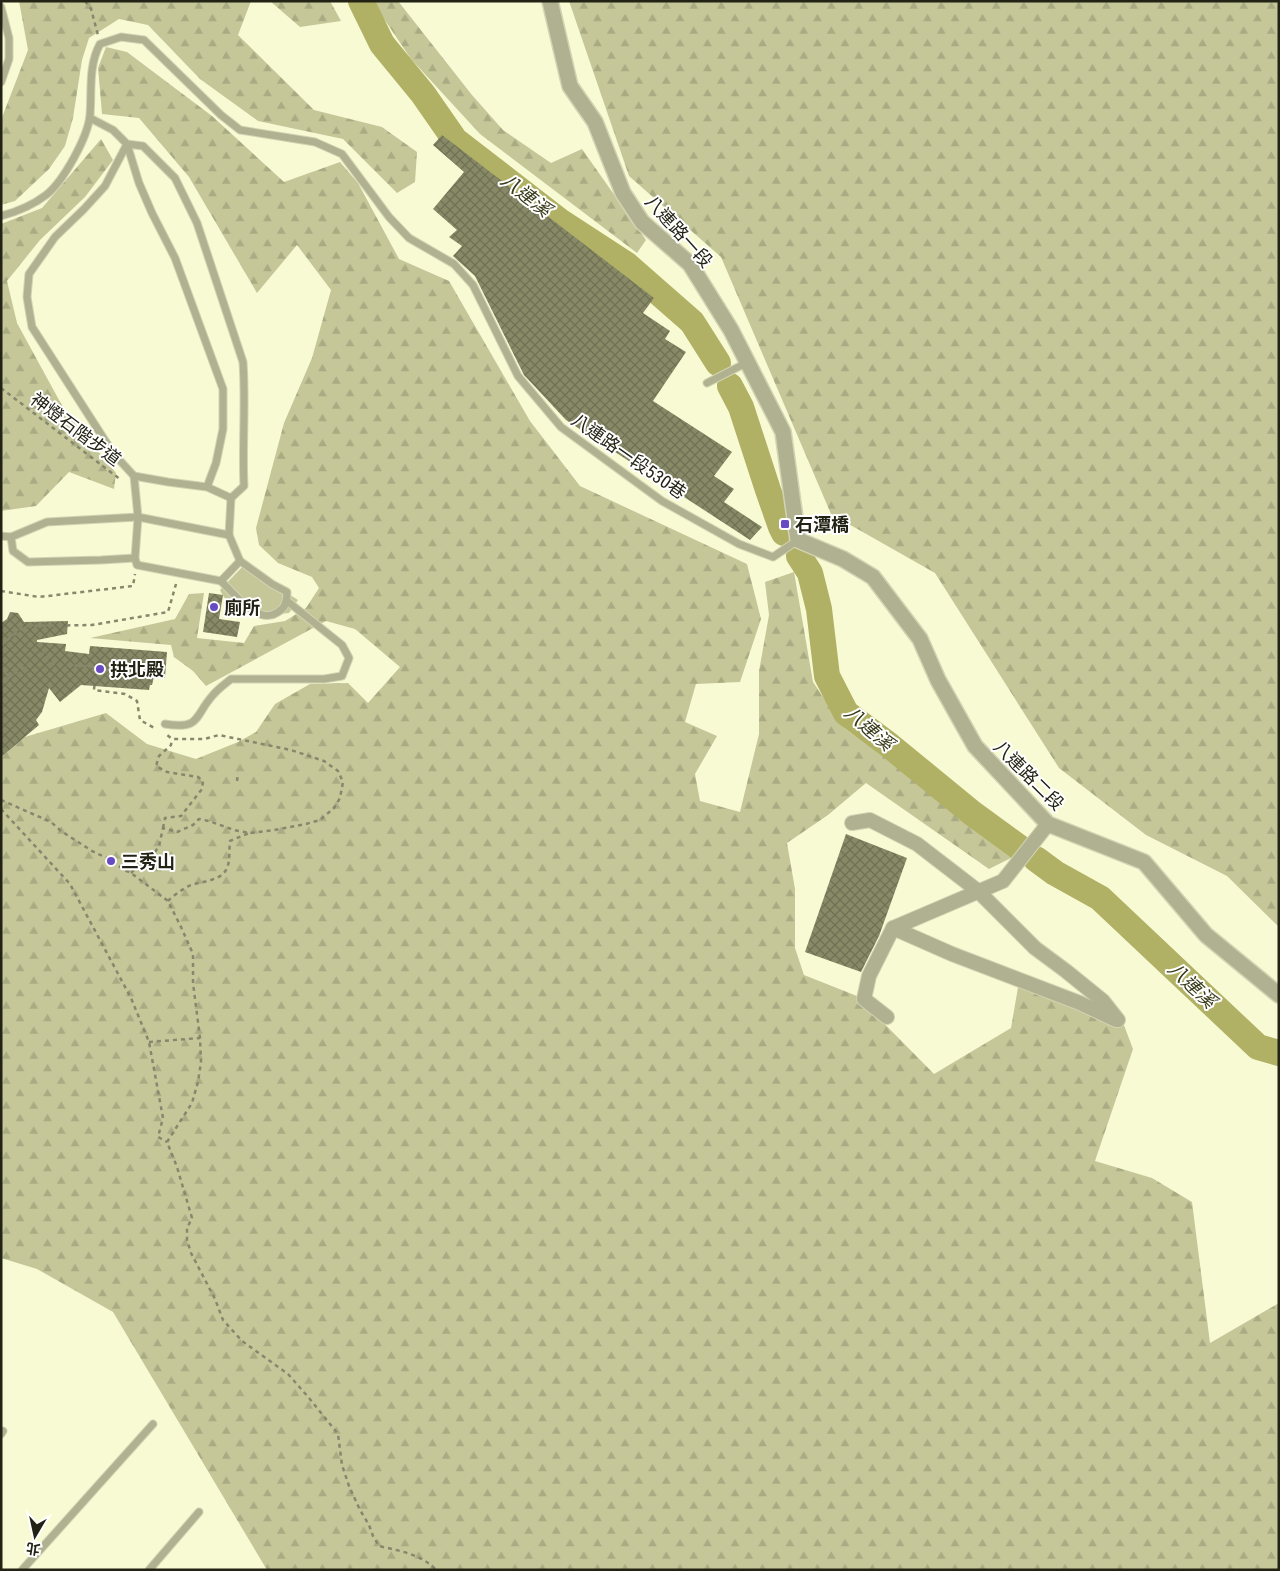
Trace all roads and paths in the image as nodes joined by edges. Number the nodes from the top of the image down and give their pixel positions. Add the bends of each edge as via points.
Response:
1 (85, 1) edge
2 (550, 1) edge
3 (1, 7) edge
4 (100, 44) junction
5 (1, 82) edge
6 (90, 118) junction
7 (127, 144) junction
8 (1, 216) edge
9 (748, 362) junction
10 (707, 384) dead end
11 (1, 388) edge
12 (134, 476) junction
13 (207, 487) junction
14 (135, 490) junction
15 (231, 498) junction
16 (138, 518) junction
17 (229, 534) junction
18 (1, 536) edge
19 (10, 537) junction
20 (798, 540) junction
21 (136, 561) junction
22 (240, 561) junction
23 (179, 574) junction
24 (221, 581) junction
25 (1, 591) edge
26 (287, 601) junction
27 (1, 645) edge
28 (1, 667) edge
29 (9, 678) junction
30 (1, 683) edge
31 (165, 724) dead end
32 (172, 739) junction
33 (342, 767) dead end
34 (338, 771) junction
35 (238, 773) dead end
36 (237, 781) dead end
37 (1, 800) edge
38 (1, 809) edge
39 (852, 823) dead end
40 (1048, 824) junction
41 (163, 828) junction
42 (250, 833) junction
43 (131, 873) junction
44 (978, 891) junction
45 (168, 901) junction
46 (893, 928) junction
47 (1279, 995) edge
48 (887, 1017) dead end
49 (200, 1038) junction
50 (149, 1042) junction
51 (167, 1142) junction
52 (153, 1424) dead end
53 (199, 1512) dead end
54 (22, 1570) edge
55 (149, 1570) edge
56 (436, 1570) edge

1 - 4 path
2 - 9 street, 八連路一段 via 570,86 595,122 623,193 642,222 690,264
3 - 5 lane via 9,38 9,59
4 - 6 lane via 91,75
4 - 20 lane, 八連路一段530巷 via 121,37 144,40 240,130 315,142 342,154 409,238 454,264 473,285 518,376 561,427 662,501 739,544 773,556
6 - 7 lane via 113,130
6 - 8 lane via 69,168 47,194 14,213
7 - 12 lane via 105,186 55,238 30,274 27,297 32,327 113,453
7 - 13 lane via 139,183 175,258 223,389 223,429
7 - 15 lane via 144,146 175,178 197,223 244,362 244,486
9 - 10 lane
9 - 20 street, 八連路一段 via 784,432
11 - 14 path, 神燈石階步道
12 - 13 lane
12 - 14 lane
13 - 15 lane
14 - 16 lane
15 - 17 lane
16 - 17 lane
16 - 19 lane via 47,522
16 - 21 lane
17 - 22 lane
18 - 19 lane
19 - 21 lane via 13,551 28,562
20 - 40 street, 八連路二段 via 843,559 873,577 920,639 938,680 975,746
21 - 23 lane
21 - 25 path via 133,586 39,598
22 - 24 lane
22 - 26 lane via 286,592
23 - 24 lane
23 - 27 path via 168,612 92,625 26,626
24 - 26 lane via 257,614 270,616 282,610
26 - 31 lane via 342,645 349,658 342,676 324,679 231,679 213,695 192,723 179,726
28 - 29 path
29 - 30 path
29 - 32 path via 44,653 54,664 96,667 94,690 125,694 137,701 140,720
32 - 34 path via 204,739 219,735 290,750 324,761
32 - 41 path via 171,745 159,756 156,766 203,781 202,789 181,816 165,818
33 - 34 path
34 - 42 path via 344,782 340,798 320,820
35 - 36 path
37 - 43 path via 51,822
38 - 50 path via 70,884 131,998
39 - 44 street via 870,820 917,844
40 - 44 street via 1003,881
40 - 47 street, 八連路二段 via 1144,862 1206,935
41 - 42 path via 177,832 199,819
41 - 43 path via 155,852
42 - 45 path via 230,841 229,864 225,872 189,886
43 - 45 path
44 - 46 street
44 - 46 street via 1035,948 1103,1001 1118,1020
45 - 49 path via 193,954
46 - 48 street via 869,976 864,1000
49 - 50 path
49 - 51 path via 198,1082 192,1103
50 - 51 path via 163,1118 158,1137
51 - 56 path via 192,1218 187,1228 191,1253 223,1320 242,1341 288,1374 338,1434 342,1465 353,1497 380,1546 424,1559
52 - 54 lane
53 - 55 lane

